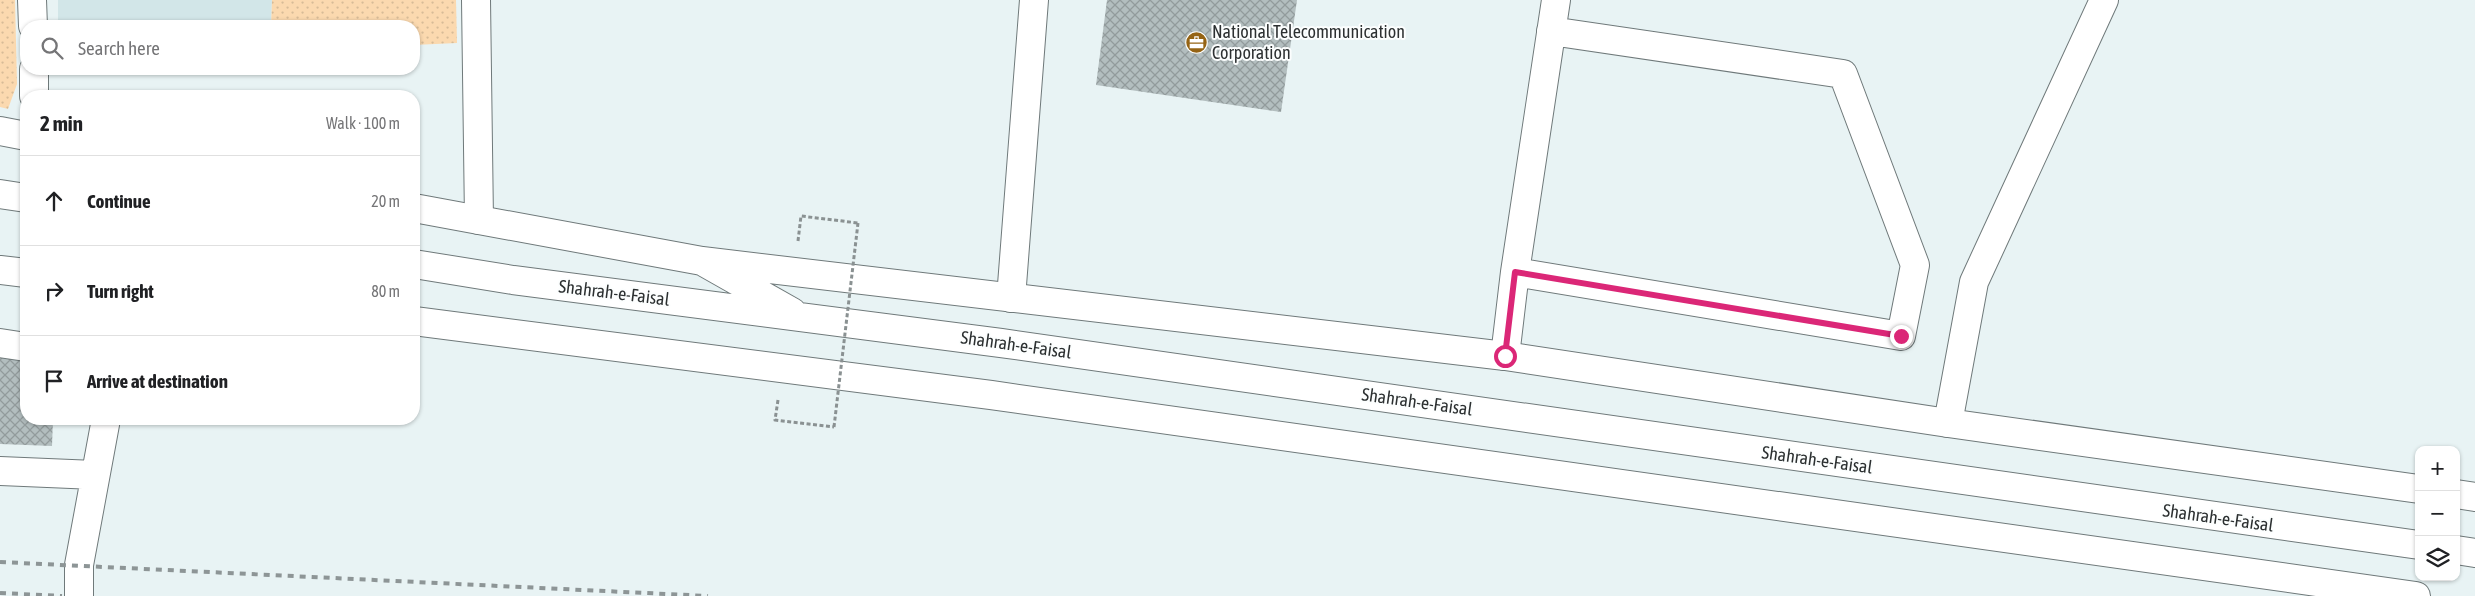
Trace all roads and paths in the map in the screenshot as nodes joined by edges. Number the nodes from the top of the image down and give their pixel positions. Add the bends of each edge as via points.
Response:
1 (32, 0) edge
2 (476, 0) edge
3 (1034, 0) edge
4 (1556, 0) edge
5 (2104, 0) edge
6 (33, 20) edge
7 (1551, 31) junction
8 (34, 75) edge
9 (34, 90) edge
10 (0, 131) edge
11 (20, 135) edge
12 (0, 194) edge
13 (20, 197) edge
14 (420, 209) edge
15 (801, 216) dead end
16 (478, 220) junction
17 (702, 261) junction
18 (420, 265) edge
19 (0, 270) edge
20 (20, 272) edge
21 (1515, 272) junction
22 (1011, 298) junction
23 (802, 318) junction
24 (420, 322) edge
25 (0, 343) edge
26 (20, 346) edge
27 (1505, 356) junction
28 (775, 420) dead end
29 (1948, 423) junction
30 (105, 425) edge
31 (0, 472) edge
32 (95, 476) junction
33 (2415, 488) edge
34 (2460, 495) edge
35 (2475, 497) edge
36 (2415, 544) edge
37 (2460, 551) edge
38 (2475, 553) edge
39 (78, 596) edge
40 (2416, 596) edge

1 - 6 main road
2 - 16 main road
3 - 22 main road
4 - 7 main road
5 - 29 main road via 1974,282
7 - 21 main road
7 - 21 main road via 1843,74 1915,265 1901,336
8 - 9 main road
10 - 11 main road
12 - 13 main road
14 - 16 main road
15 - 28 path, bridge via 858,223 834,427
16 - 17 main road
17 - 22 main road
17 - 23 main road
18 - 23 main road, Shahrah-e-Faisal
19 - 20 main road
21 - 27 main road
22 - 27 main road
23 - 36 main road, Shahrah-e-Faisal via 1011,344
24 - 40 main road via 991,396
25 - 26 main road
27 - 29 main road
29 - 33 main road
30 - 32 main road
31 - 32 main road
32 - 39 main road via 79,565
34 - 35 main road
37 - 38 main road

